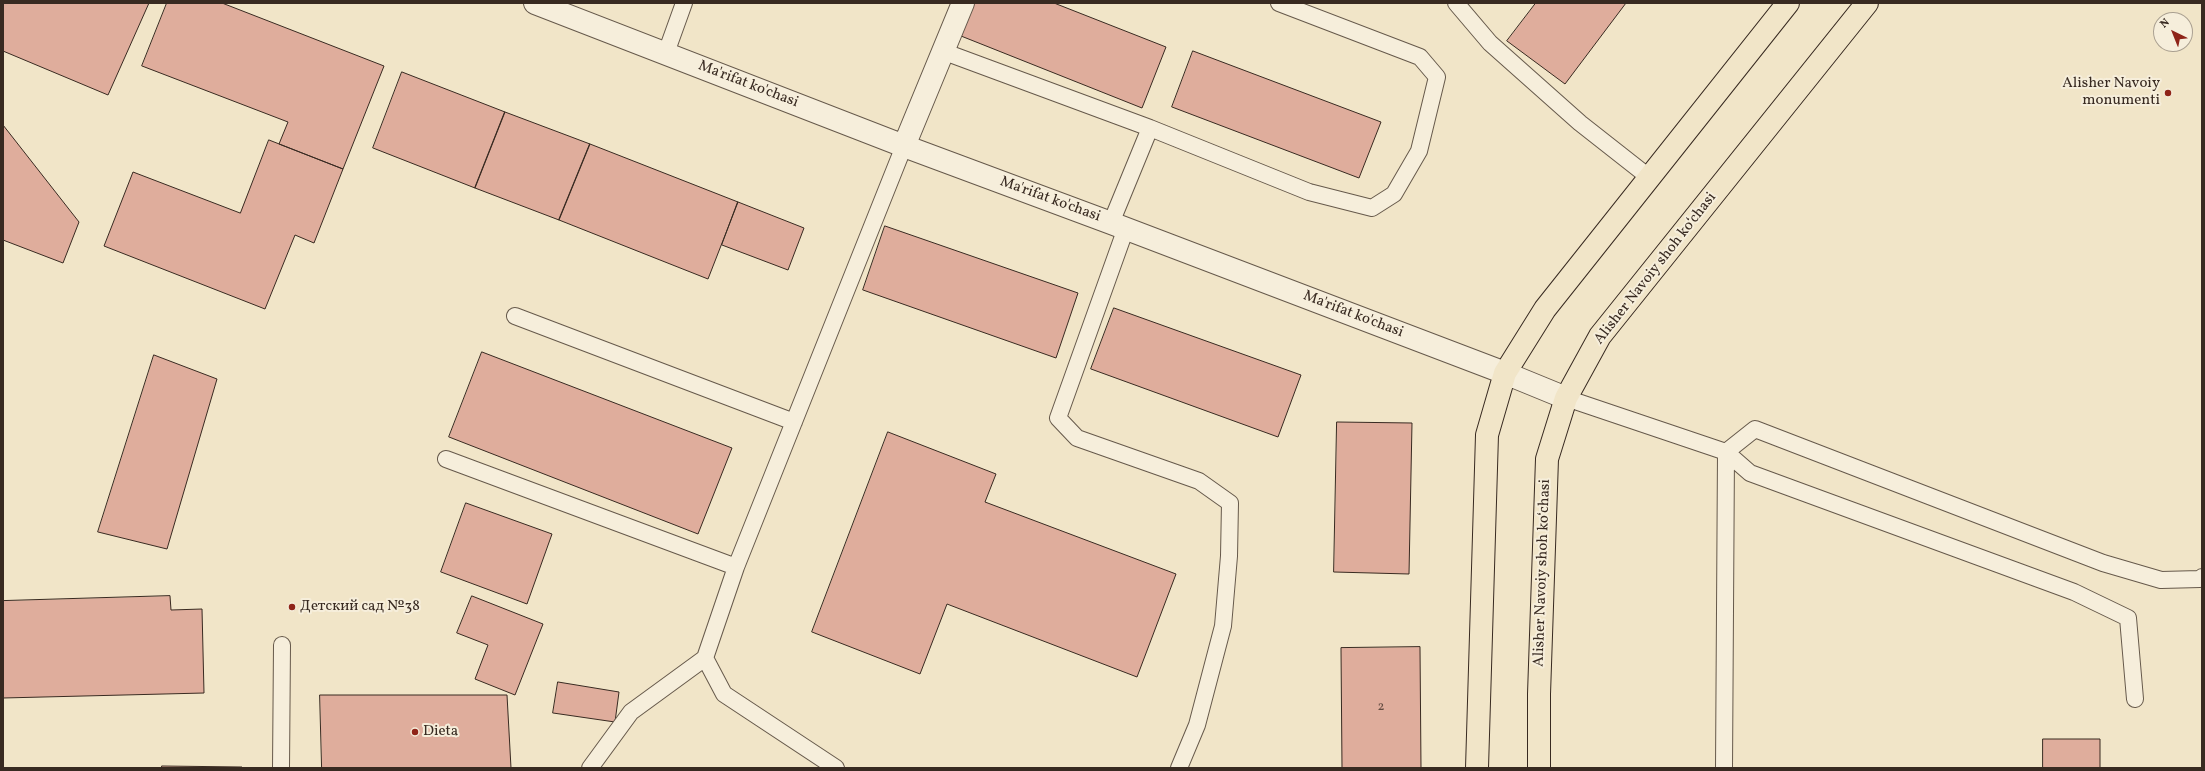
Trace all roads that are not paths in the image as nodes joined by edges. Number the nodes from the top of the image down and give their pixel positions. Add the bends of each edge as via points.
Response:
1 (535, 3) edge
2 (684, 3) edge
3 (963, 3) edge
4 (1279, 3) edge
5 (1456, 3) edge
6 (1788, 3) edge
7 (1867, 3) edge
8 (942, 51) junction
9 (666, 53) junction
10 (1150, 128) junction
11 (904, 146) junction
12 (1650, 178) junction
13 (1118, 225) junction
14 (515, 316) dead end
15 (1505, 374) junction
16 (1566, 398) junction
17 (794, 422) junction
18 (1726, 452) junction
19 (446, 459) dead end
20 (736, 567) junction
21 (2202, 577) edge
22 (282, 645) dead end
23 (705, 658) junction
24 (2135, 699) dead end
25 (281, 768) edge
26 (590, 768) edge
27 (836, 768) edge
28 (1179, 768) edge
29 (1477, 768) edge
30 (1538, 768) edge
31 (1724, 768) edge

1 - 9 street, Ma'rifat ko'chasi
2 - 9 lane
3 - 8 street
4 - 10 lane via 1420,57 1437,78 1419,151 1394,194 1372,208 1310,192
5 - 12 lane via 1490,43 1580,123
6 - 12 main road
7 - 16 main road, Alisher Navoiy shoh koʻchasi via 1600,336
8 - 10 lane
8 - 11 street
9 - 11 street, Ma'rifat ko'chasi
10 - 13 lane
11 - 13 street, Ma'rifat ko'chasi
11 - 17 lane
12 - 15 main road via 1545,309
13 - 15 street, Ma'rifat ko'chasi
13 - 28 lane via 1058,418 1077,438 1199,481 1230,504 1223,626 1197,726
14 - 17 lane
15 - 16 street, Ma'rifat ko'chasi
15 - 29 main road via 1487,435
16 - 18 lane
16 - 30 main road, Alisher Navoiy shoh koʻchasi via 1547,459
17 - 20 lane
18 - 21 lane via 1755,429 2103,563 2161,580
18 - 24 lane via 1750,473 2074,592 2128,618
18 - 31 lane
19 - 20 lane
20 - 23 lane
22 - 25 lane
23 - 26 lane via 631,712
23 - 27 lane via 724,694

